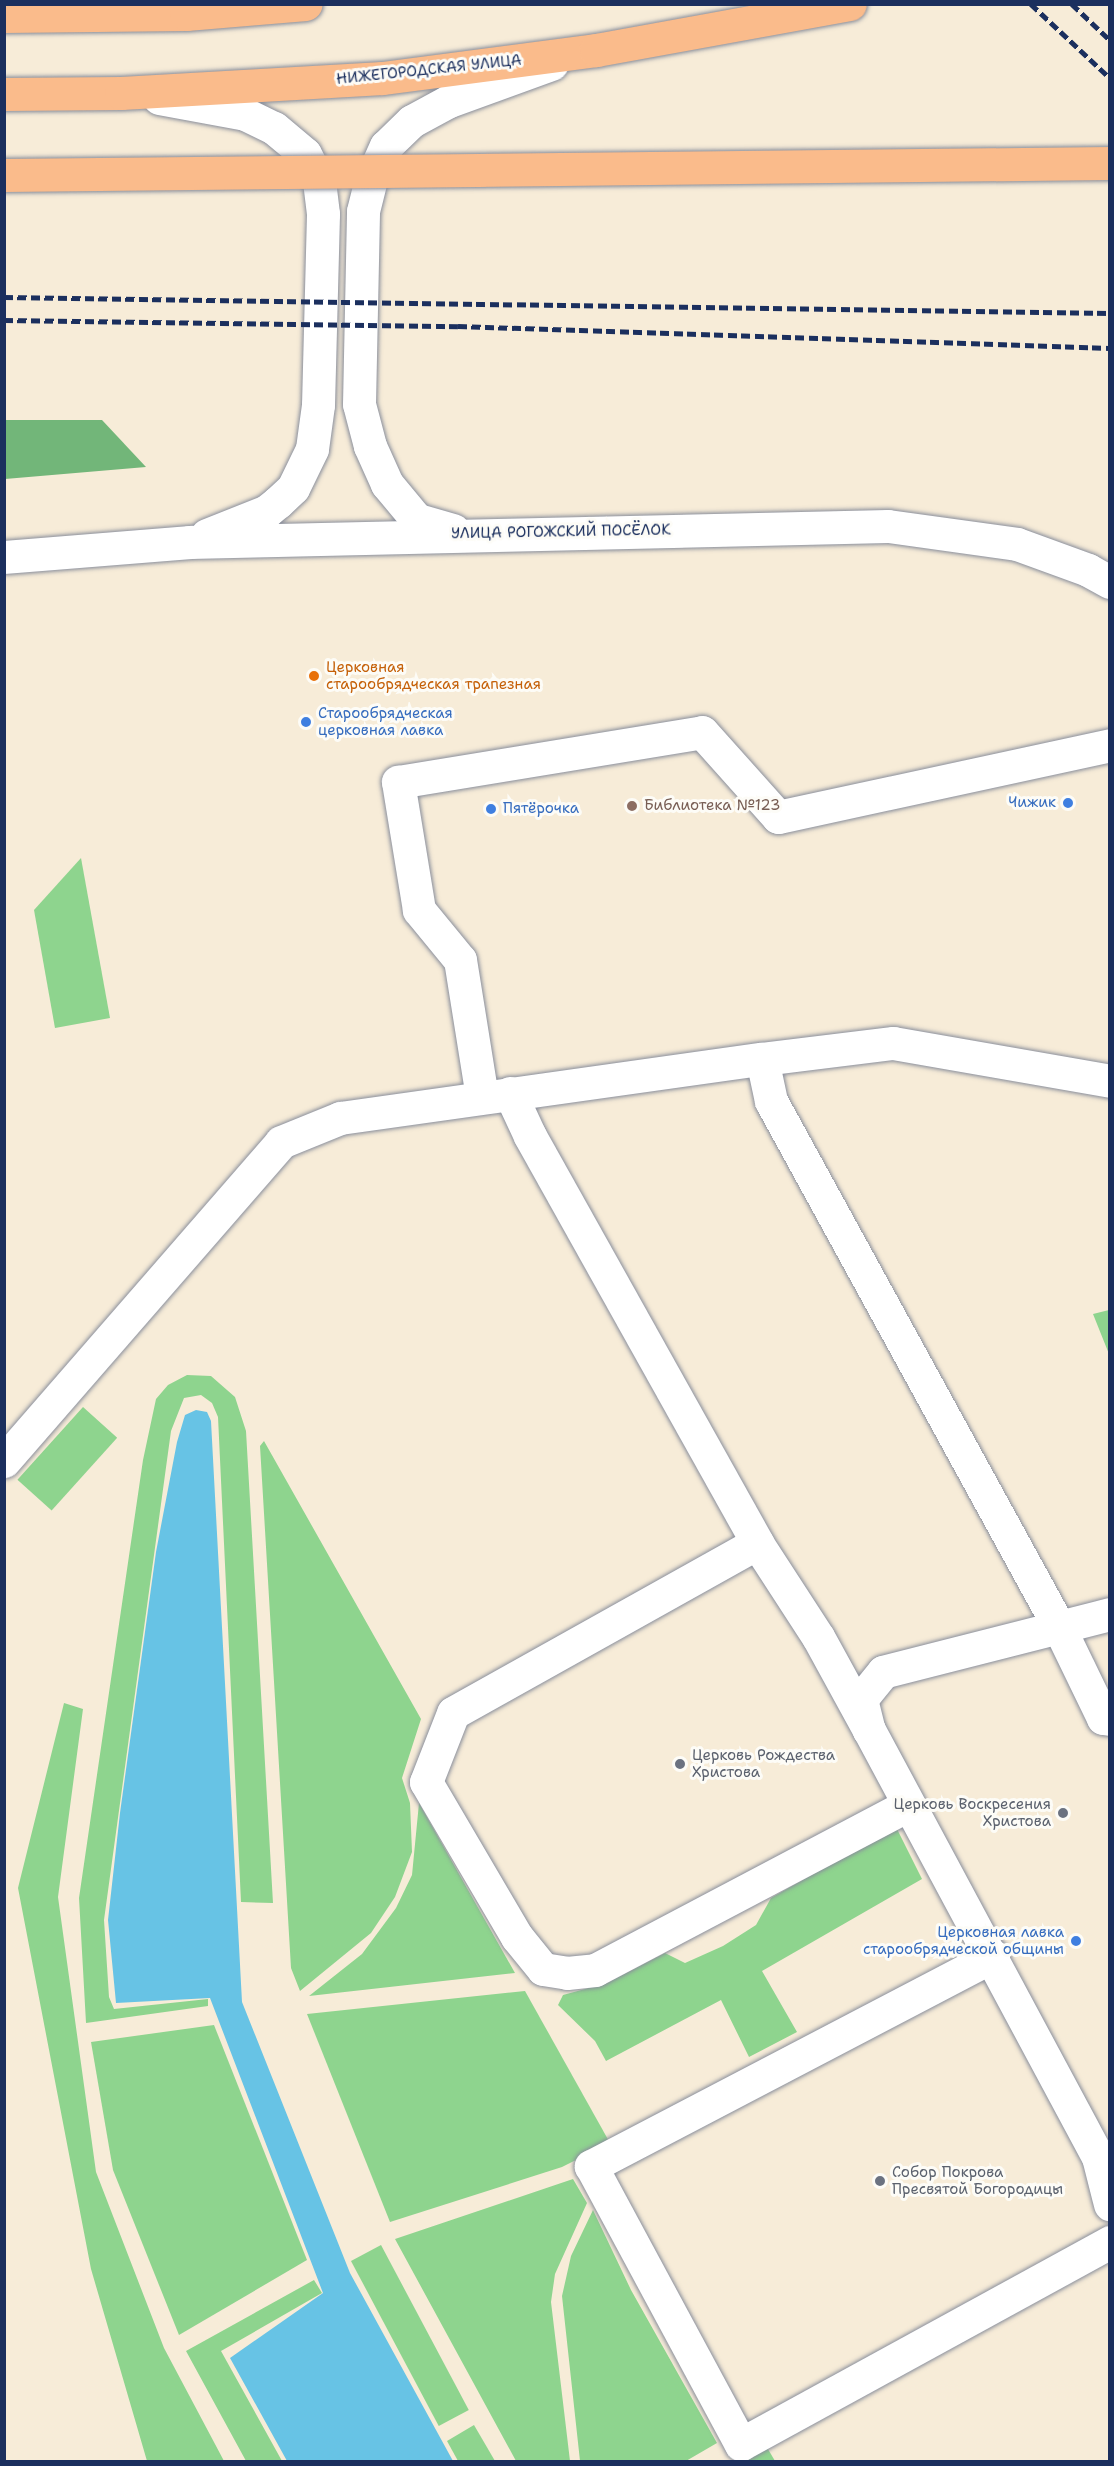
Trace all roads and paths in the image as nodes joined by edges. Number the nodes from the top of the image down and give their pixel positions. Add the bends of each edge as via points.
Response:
1 (147, 4) edge
2 (306, 4) edge
3 (850, 4) edge
4 (186, 14) junction
5 (4, 16) edge
6 (596, 50) junction
7 (121, 93) junction
8 (4, 94) edge
9 (1110, 163) edge
10 (4, 175) edge
11 (469, 534) junction
12 (189, 542) junction
13 (4, 557) edge
14 (1110, 582) edge
15 (1110, 745) edge
16 (762, 1059) junction
17 (1110, 1081) edge
18 (496, 1095) junction
19 (4, 1461) edge
20 (757, 1543) junction
21 (1110, 1614) edge
22 (1059, 1627) junction
23 (1110, 1719) edge
24 (869, 1730) junction
25 (908, 1805) junction
26 (993, 1956) junction
27 (1110, 2204) edge
28 (1110, 2242) edge

1 - 4 main road
2 - 4 main road
3 - 6 main road, НИЖЕГОРОДСКАЯ УЛИЦА
4 - 5 main road
6 - 7 main road, НИЖЕГОРОДСКАЯ УЛИЦА via 383,78
6 - 11 street via 449,101 412,121 386,146 371,179 363,211 359,404 370,446 387,484 417,520
7 - 8 main road, НИЖЕГОРОДСКАЯ УЛИЦА
7 - 12 street via 245,114 274,128 305,154 319,181 323,214 318,405 312,449 293,488 267,511
9 - 10 main road, bridge
11 - 12 street, УЛИЦА РОГОЖСКИЙ ПОСЁЛОК
11 - 14 street, УЛИЦА РОГОЖСКИЙ ПОСЁЛОК via 888,526 1017,544
12 - 13 street, УЛИЦА РОГОЖСКИЙ ПОСЁЛОК
15 - 18 street via 777,816 702,732 398,782 419,910 460,960
16 - 17 street via 893,1043
16 - 18 street
16 - 22 street via 771,1101
18 - 19 street via 340,1118 281,1142
18 - 20 street via 530,1136
20 - 24 street via 818,1637
20 - 25 street via 453,1713 426,1782 517,1937 543,1969 567,1973 595,1970
21 - 22 street
22 - 23 street via 1103,1718
22 - 24 street via 884,1672 861,1699
24 - 25 street
25 - 26 street
26 - 27 street via 1098,2157
26 - 28 street via 591,2166 741,2444

